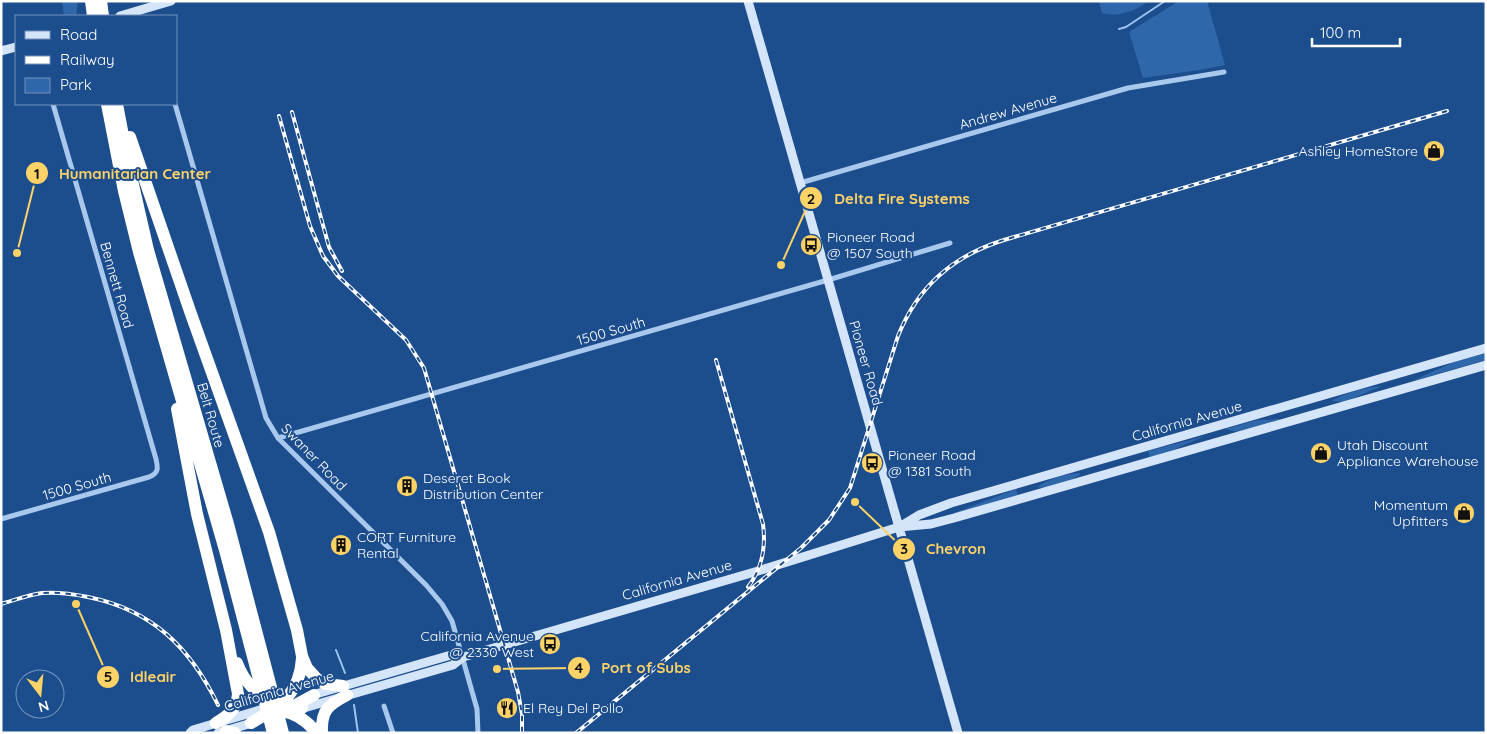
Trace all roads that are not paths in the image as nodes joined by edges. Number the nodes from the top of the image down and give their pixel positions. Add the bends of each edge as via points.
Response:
1 (91, 1) edge
2 (101, 1) edge
3 (171, 1) edge
4 (748, 1) edge
5 (149, 12) edge
6 (93, 15) edge
7 (103, 15) edge
8 (127, 15) edge
9 (15, 46) edge
10 (1, 51) edge
11 (1224, 72) dead end
12 (53, 105) edge
13 (107, 105) edge
14 (117, 105) edge
15 (117, 105) edge
16 (175, 105) edge
17 (800, 183) junction
18 (950, 243) dead end
19 (828, 280) junction
20 (165, 346) junction
21 (1486, 348) edge
22 (1486, 365) edge
23 (1400, 373) junction
24 (1404, 388) junction
25 (1300, 402) junction
26 (1305, 417) junction
27 (1214, 427) junction
28 (278, 438) junction
29 (1218, 442) junction
30 (1120, 454) junction
31 (1089, 463) junction
32 (1125, 469) junction
33 (157, 472) joint
34 (1094, 478) junction
35 (1030, 480) junction
36 (1034, 495) junction
37 (1, 520) edge
38 (898, 528) junction
39 (226, 630) junction
40 (302, 656) junction
41 (463, 657) junction
42 (261, 666) junction
43 (345, 691) junction
44 (314, 694) joint
45 (384, 706) dead end
46 (283, 710) junction
47 (251, 723) joint
48 (224, 730) edge
49 (190, 733) edge
50 (266, 733) edge
51 (273, 733) edge
52 (283, 733) edge
53 (317, 733) edge
54 (322, 733) edge
55 (393, 733) edge
56 (478, 733) edge
57 (958, 733) edge

1 - 6 highway
2 - 7 highway
3 - 5 main road
4 - 17 main road, Pioneer Road
5 - 8 main road
9 - 10 main road
11 - 17 street, Andrew Avenue via 1128,88
12 - 33 street, Bennett Road via 156,458
13 - 20 highway, Belt Route via 124,191
14 - 40 highway via 269,532
15 - 42 highway, Belt Route via 148,250 225,515
16 - 28 street, Swaner Road via 262,411
17 - 19 main road, Pioneer Road
18 - 19 street, 1500 South
19 - 28 street, 1500 South
19 - 38 main road, Pioneer Road
20 - 39 highway via 195,506
20 - 42 highway, Belt Route
21 - 23 main road, California Avenue
22 - 24 main road, California Avenue
23 - 24 main road
23 - 25 main road, California Avenue
24 - 26 main road, California Avenue
25 - 26 main road
25 - 27 main road, California Avenue
26 - 29 main road, California Avenue
27 - 29 main road
27 - 30 main road, California Avenue
28 - 41 street, Swaner Road via 436,596 452,621
29 - 32 main road, California Avenue
30 - 31 main road, California Avenue
30 - 32 main road
31 - 34 main road
31 - 35 main road, California Avenue
32 - 34 main road, California Avenue
33 - 37 street, 1500 South
34 - 36 main road, California Avenue
35 - 36 main road
35 - 38 main road, California Avenue via 939,506
36 - 38 main road, California Avenue via 942,521
38 - 41 main road, California Avenue
38 - 57 main road, Pioneer Road
39 - 46 highway via 246,681
39 - 48 highway via 238,700
40 - 43 highway via 317,679
40 - 46 highway via 296,687
41 - 43 main road, California Avenue via 453,665
41 - 56 street, Swaner Road via 477,709
42 - 51 highway, Belt Route
42 - 52 highway, Belt Route
43 - 44 main road, California Avenue
43 - 46 main road, California Avenue
43 - 54 highway via 324,712
44 - 46 highway
45 - 55 street
46 - 47 highway
46 - 48 main road, California Avenue
46 - 50 highway
46 - 53 highway via 304,720
47 - 48 main road, California Avenue
48 - 49 main road, California Avenue via 193,730

